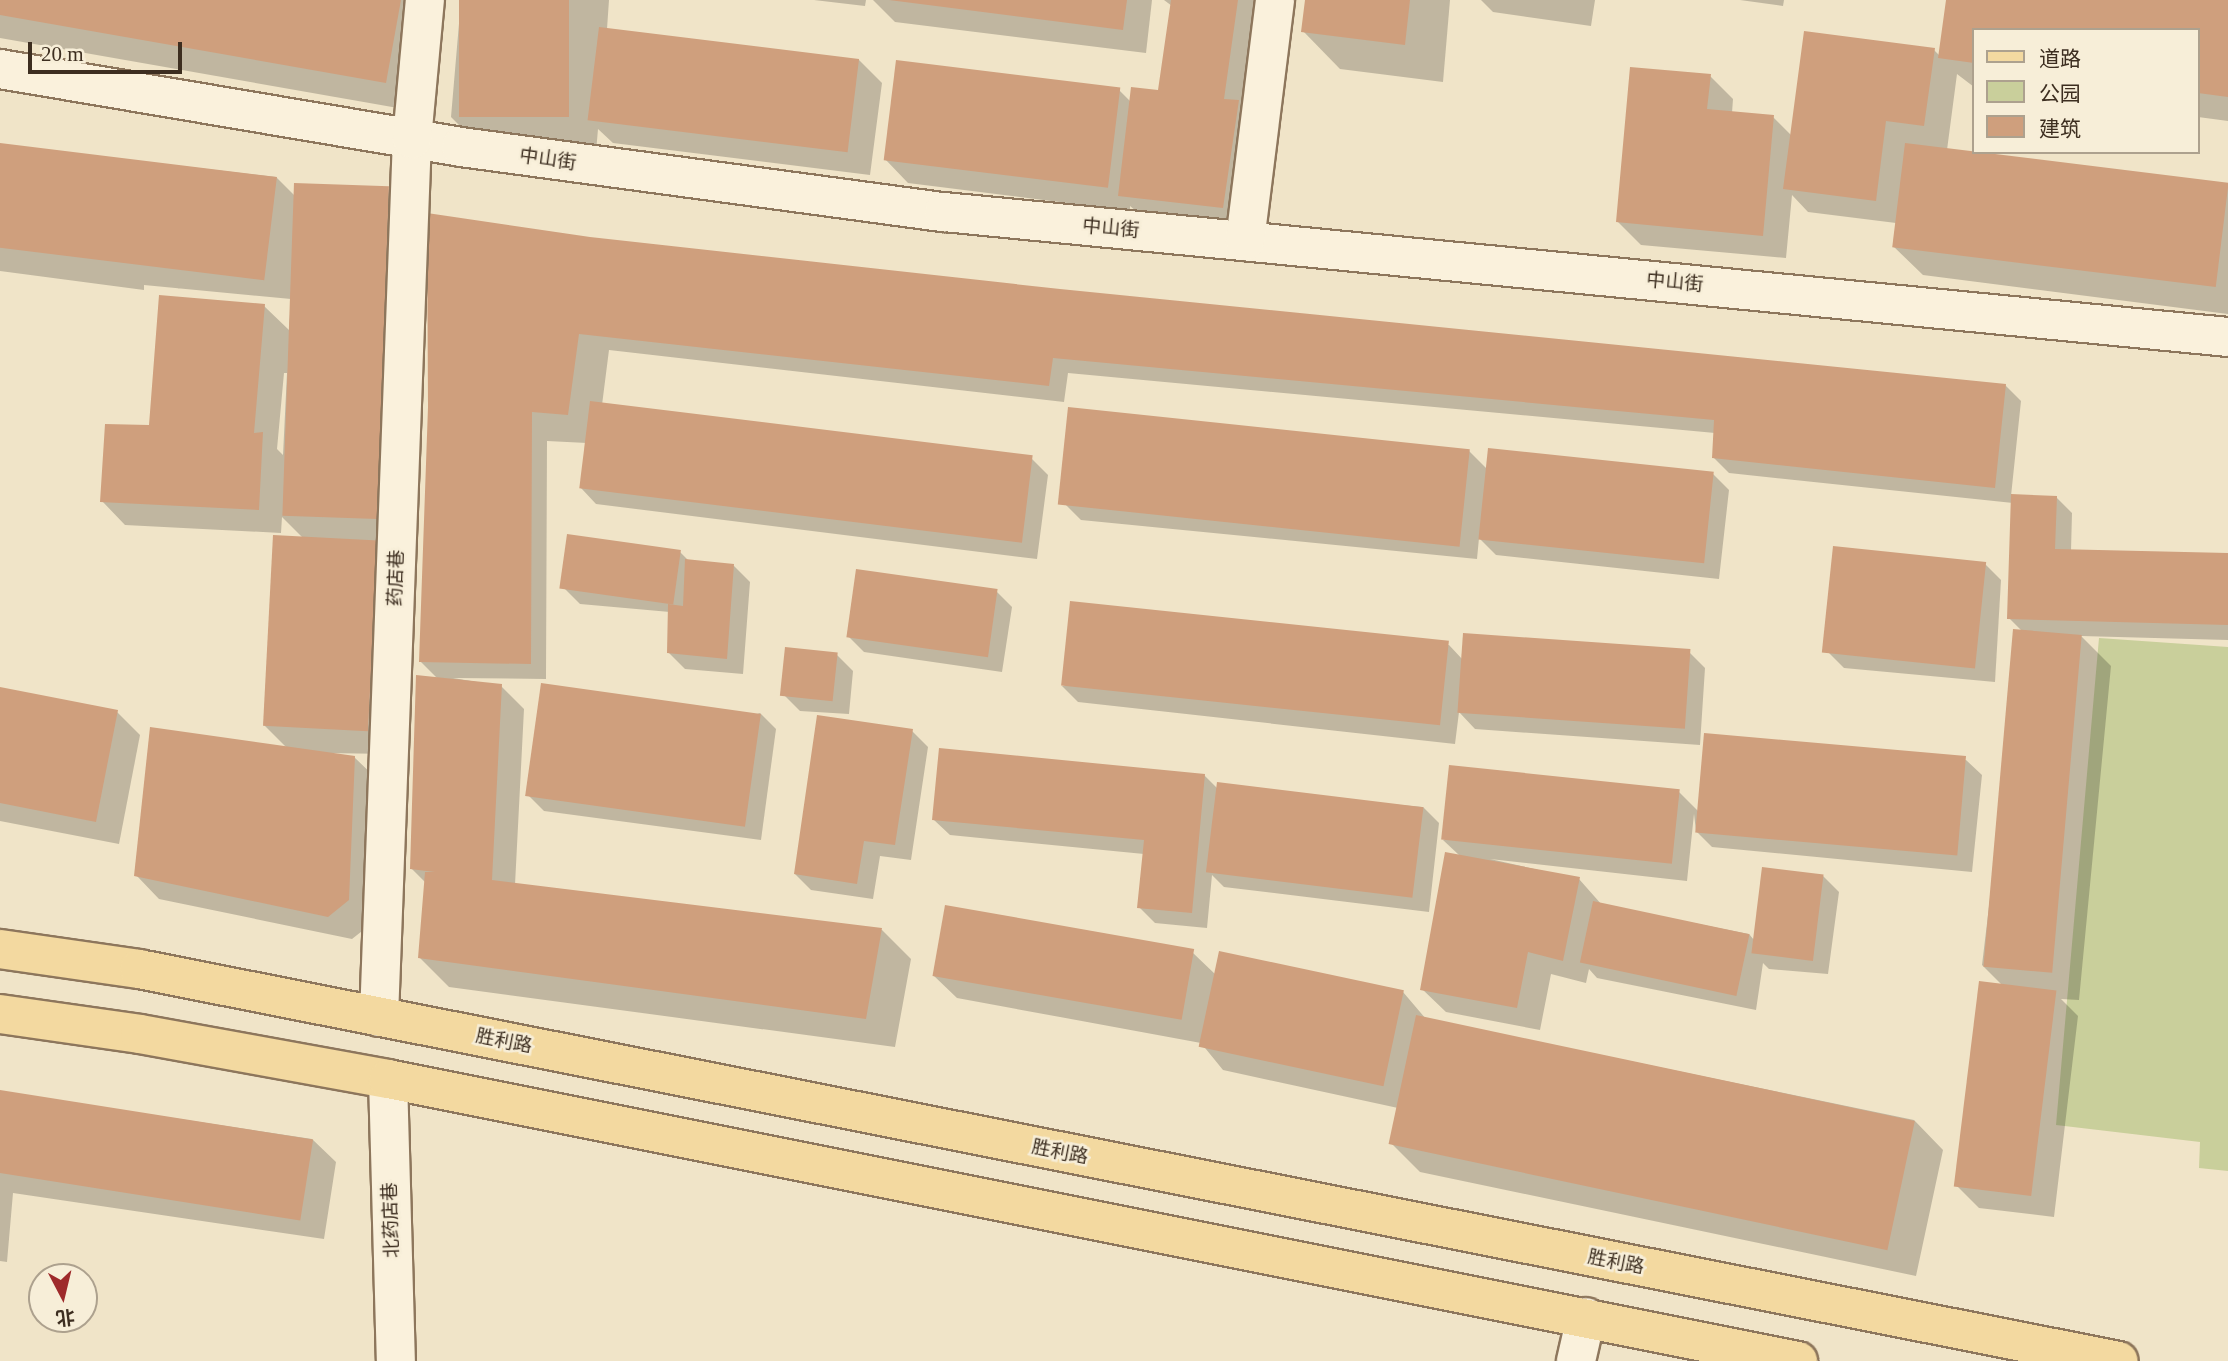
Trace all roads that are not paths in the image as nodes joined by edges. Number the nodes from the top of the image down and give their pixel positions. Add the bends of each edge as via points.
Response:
1 (425, 0) edge
2 (1275, 0) edge
3 (0, 69) edge
4 (412, 139) junction
5 (1245, 241) junction
6 (2228, 337) edge
7 (0, 949) edge
8 (0, 1014) edge
9 (379, 1017) junction
10 (388, 1079) junction
11 (1586, 1317) junction
12 (396, 1361) edge
13 (1576, 1361) edge
14 (1798, 1361) edge
15 (2119, 1361) edge

1 - 4 street, 药店巷
2 - 5 street
3 - 4 street, 中山街
4 - 5 street, 中山街 via 944,212
4 - 9 street, 药店巷
5 - 6 street, 中山街
7 - 9 main road, 胜利路 via 139,969
8 - 10 main road via 141,1034
9 - 15 main road, 胜利路
10 - 11 main road
10 - 12 street, 北药店巷
11 - 13 street
11 - 14 main road

